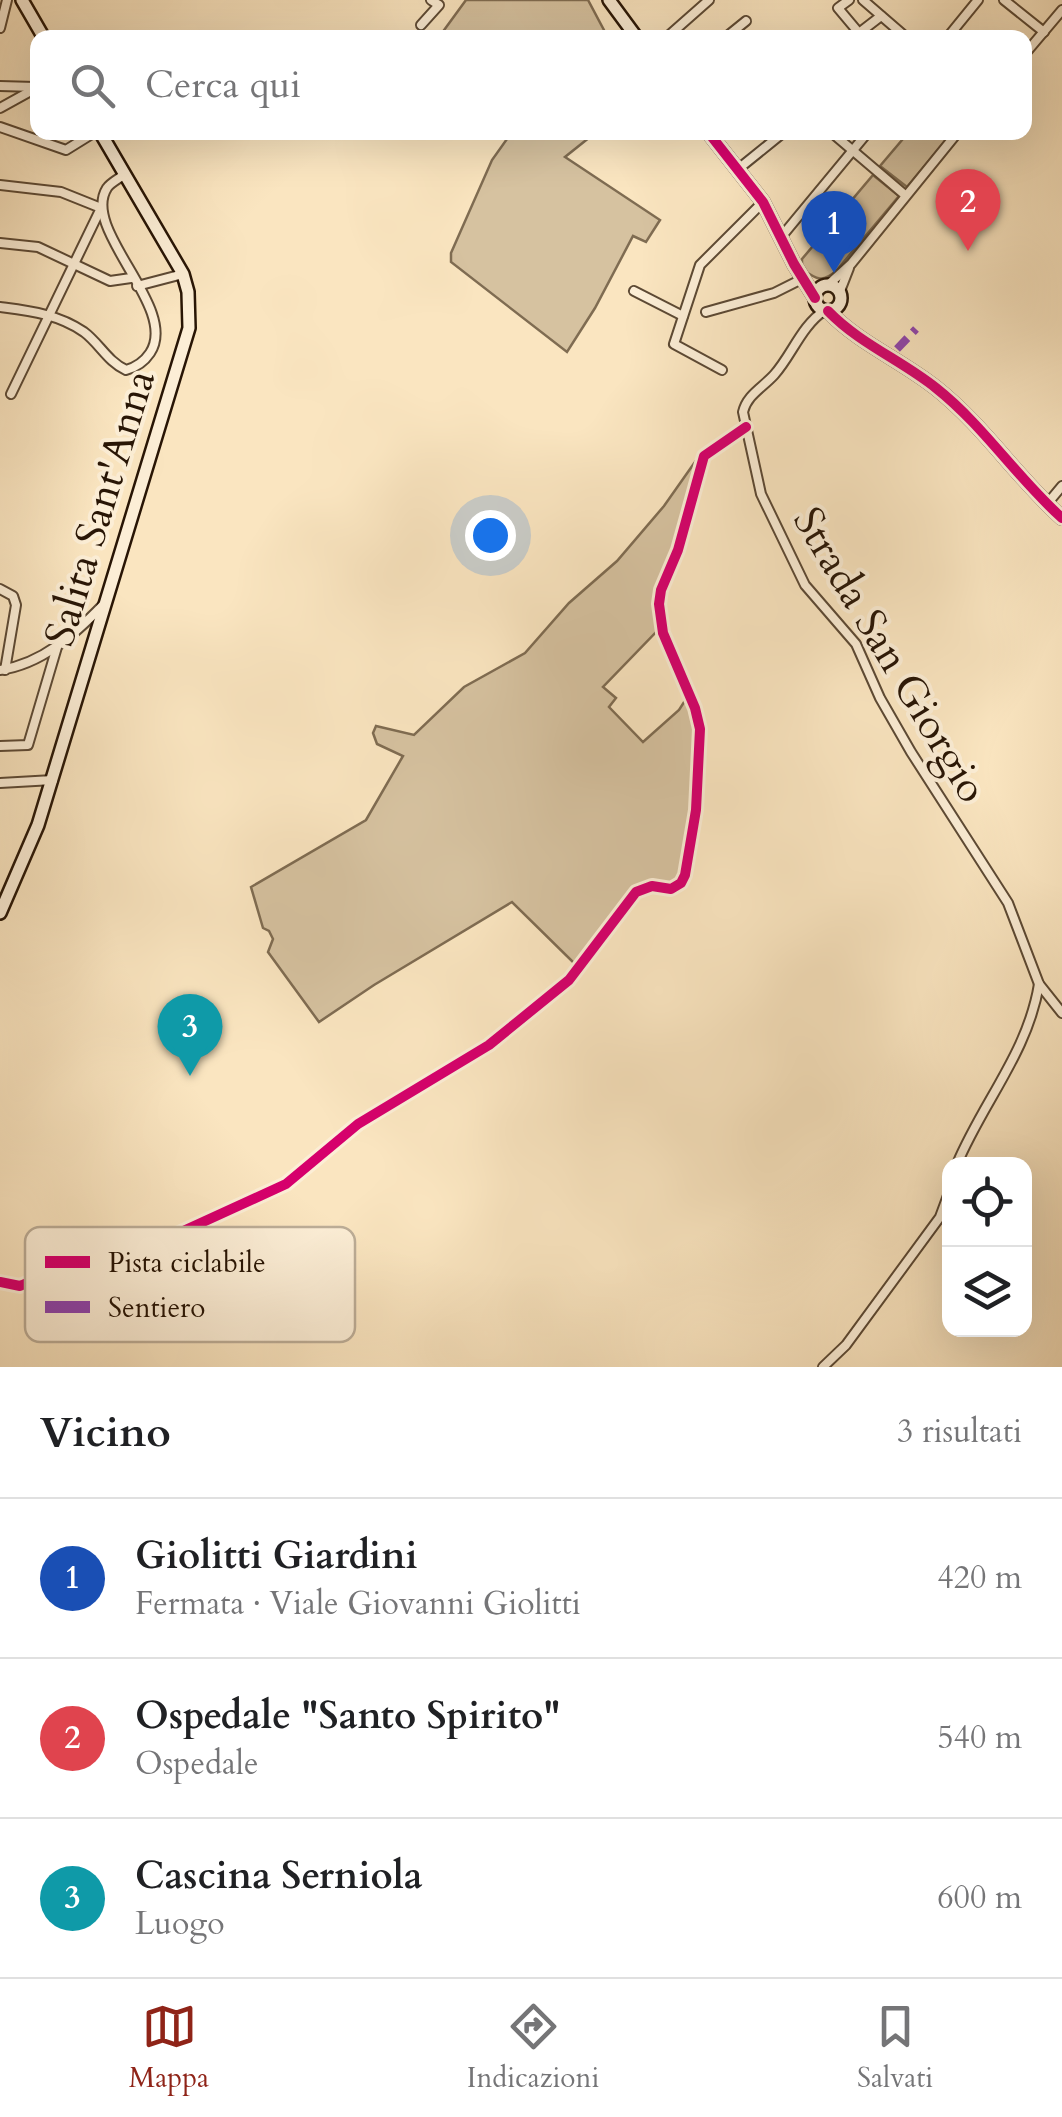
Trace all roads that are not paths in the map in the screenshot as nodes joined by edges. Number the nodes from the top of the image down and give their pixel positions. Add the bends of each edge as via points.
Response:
1 (8, 0) edge
2 (22, 0) edge
3 (431, 0) edge
4 (609, 0) edge
5 (709, 0) edge
6 (850, 0) edge
7 (863, 0) edge
8 (978, 0) edge
9 (1010, 2) edge
10 (1061, 13) edge
11 (882, 16) junction
12 (746, 21) dead end
13 (422, 25) dead end
14 (0, 28) edge
15 (39, 30) edge
16 (631, 30) edge
17 (675, 30) edge
18 (734, 30) edge
19 (857, 30) edge
20 (862, 30) edge
21 (899, 30) edge
22 (954, 30) edge
23 (1044, 32) junction
24 (1032, 45) edge
25 (0, 86) edge
26 (30, 87) edge
27 (30, 91) edge
28 (0, 108) edge
29 (0, 127) edge
30 (30, 137) edge
31 (37, 140) edge
32 (84, 140) edge
33 (103, 140) edge
34 (714, 140) edge
35 (774, 140) edge
36 (841, 140) edge
37 (862, 140) edge
38 (951, 140) edge
39 (854, 151) junction
40 (736, 170) junction
41 (125, 174) junction
42 (0, 185) edge
43 (905, 194) junction
44 (763, 202) junction
45 (101, 208) junction
46 (782, 236) junction
47 (0, 244) edge
48 (74, 262) junction
49 (183, 274) junction
50 (802, 279) junction
51 (134, 282) junction
52 (833, 290) junction
53 (634, 291) dead end
54 (821, 305) junction
55 (0, 307) edge
56 (706, 312) dead end
57 (48, 314) junction
58 (683, 316) junction
59 (857, 338) junction
60 (722, 370) dead end
61 (11, 394) dead end
62 (746, 427) junction
63 (1062, 486) edge
64 (1047, 504) junction
65 (1062, 518) edge
66 (0, 589) edge
67 (104, 604) junction
68 (57, 647) junction
69 (2, 670) edge
70 (0, 746) edge
71 (53, 780) junction
72 (0, 783) edge
73 (0, 913) edge
74 (1040, 984) junction
75 (1062, 1013) edge
76 (959, 1157) edge
77 (942, 1212) edge
78 (192, 1227) edge
79 (0, 1282) edge
80 (25, 1284) edge
81 (823, 1367) edge

1 - 14 street
2 - 15 street
3 - 13 street via 439,5
4 - 16 street
5 - 17 street
6 - 19 street via 838,8
7 - 11 street
8 - 22 street
9 - 23 street
10 - 23 street
11 - 20 street
11 - 21 street
12 - 18 street
23 - 24 street
25 - 26 street
27 - 28 street
29 - 30 street
31 - 32 street via 66,150
33 - 41 street, Salita Sant'Anna
34 - 40 street
35 - 40 street
36 - 39 street
37 - 39 street
38 - 43 street
39 - 43 street
39 - 46 street
40 - 44 street
41 - 45 street via 107,187
41 - 49 street, Salita Sant'Anna
42 - 45 street via 61,192
43 - 52 street
44 - 46 street
44 - 58 street via 700,266
45 - 48 street
45 - 51 street
46 - 50 street
47 - 48 street via 38,247
48 - 51 street via 110,281
48 - 57 street
49 - 51 street
49 - 67 street, Salita Sant'Anna via 189,328
50 - 52 street
50 - 54 street
50 - 56 street
51 - 57 street via 156,320 154,347 134,368 116,366 85,333
52 - 54 street
52 - 54 street via 836,309
52 - 59 street
53 - 58 street
54 - 59 street
54 - 62 street via 773,376 748,399
55 - 57 street
57 - 61 street
58 - 60 street via 674,344
59 - 64 street via 957,406
62 - 74 street, Strada San Giorgio via 768,513 805,586 856,644 911,752 1008,903
62 - 78 street via 704,456 661,590 663,632 700,729 694,828 681,883 636,892 569,980 489,1045 358,1124 286,1184
63 - 64 street
64 - 65 street
66 - 69 street via 16,605
67 - 68 street
67 - 71 street, Salita Sant'Anna
68 - 69 street
68 - 70 street via 28,744
71 - 72 street
71 - 73 street, Salita Sant'Anna
74 - 75 street, Strada San Giorgio
74 - 76 street via 1023,1044
77 - 81 street via 846,1346
79 - 80 street

